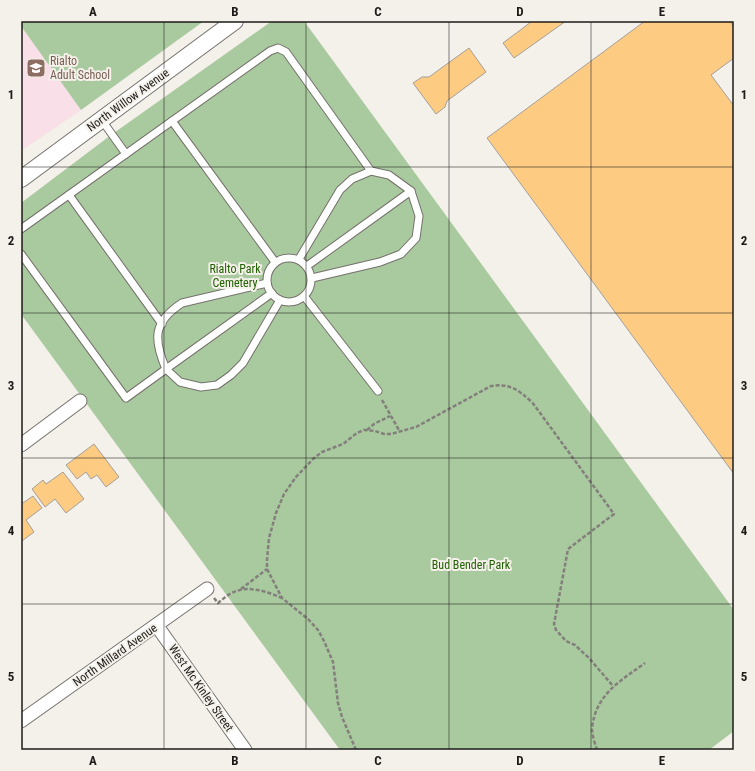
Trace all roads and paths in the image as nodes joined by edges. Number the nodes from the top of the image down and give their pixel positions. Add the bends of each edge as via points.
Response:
1 (235, 21) edge
2 (101, 119) junction
3 (172, 121) junction
4 (126, 154) junction
5 (371, 171) junction
6 (21, 179) edge
7 (411, 192) junction
8 (68, 195) junction
9 (21, 229) edge
10 (21, 254) edge
11 (299, 259) junction
12 (276, 262) junction
13 (307, 266) junction
14 (312, 278) junction
15 (268, 284) junction
16 (272, 293) junction
17 (304, 296) junction
18 (280, 300) junction
19 (162, 324) junction
20 (166, 369) junction
21 (378, 391) dead end
22 (382, 400) dead end
23 (80, 401) dead end
24 (390, 416) junction
25 (368, 430) junction
26 (400, 432) junction
27 (21, 445) edge
28 (268, 569) junction
29 (207, 589) dead end
30 (240, 590) junction
31 (228, 595) dead end
32 (282, 598) junction
33 (157, 626) junction
34 (645, 663) dead end
35 (613, 686) junction
36 (21, 720) edge
37 (245, 750) edge
38 (356, 750) edge
39 (597, 750) edge

1 - 2 street, North Willow Avenue
2 - 4 lane
2 - 6 street, North Willow Avenue
3 - 4 lane
3 - 5 lane via 270,50 278,48 286,52
3 - 12 lane
4 - 8 lane
5 - 7 lane via 389,175
5 - 11 lane via 352,179 340,190
7 - 13 lane
7 - 14 lane via 419,216 416,238 402,254 380,262
8 - 9 lane
8 - 19 lane
10 - 20 lane via 126,398
11 - 12 lane via 287,258
11 - 13 lane
12 - 15 lane via 268,272
13 - 14 lane
14 - 17 lane via 309,291
15 - 16 lane
15 - 19 lane via 182,303 167,315
16 - 18 lane
16 - 20 lane
17 - 18 lane via 293,302
17 - 21 lane
18 - 20 lane via 243,363 231,376 217,385 201,387 180,382
19 - 20 lane via 157,341
22 - 24 path
23 - 27 street
24 - 25 path
24 - 26 path
25 - 26 path via 384,434
25 - 28 path via 357,433 343,444 322,452 296,477 284,494 276,513 269,538
26 - 35 path via 416,427 491,386 505,385 522,392 532,402 614,514 568,549 554,624 566,641 575,644
28 - 30 path
28 - 32 path
29 - 33 street, North Millard Avenue
30 - 31 path
30 - 32 path via 256,589
32 - 38 path via 308,619 324,641 333,662 342,717
33 - 36 street, North Millard Avenue
33 - 37 street, West Mc Kinley Street
34 - 35 path
35 - 39 path via 599,704 594,719 592,730

